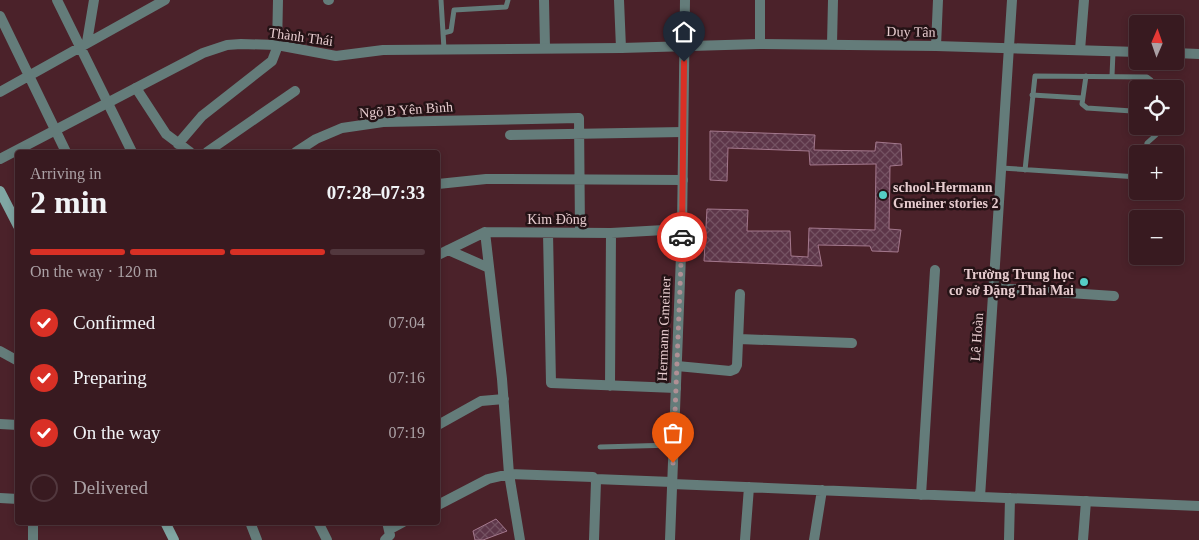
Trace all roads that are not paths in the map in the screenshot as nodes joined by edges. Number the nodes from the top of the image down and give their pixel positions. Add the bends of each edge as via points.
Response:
1 (57, 0) edge
2 (94, 0) edge
3 (165, 0) edge
4 (278, 0) edge
5 (441, 0) edge
6 (508, 0) edge
7 (544, 0) edge
8 (620, 0) edge
9 (684, 0) edge
10 (760, 0) edge
11 (832, 0) edge
12 (938, 0) edge
13 (1012, 0) edge
14 (1084, 0) edge
15 (0, 16) edge
16 (443, 33) junction
17 (83, 44) junction
18 (760, 44) junction
19 (832, 44) junction
20 (277, 45) junction
21 (685, 45) junction
22 (936, 46) junction
23 (545, 47) junction
24 (621, 48) junction
25 (444, 49) junction
26 (1009, 49) junction
27 (1080, 50) junction
28 (1113, 51) junction
29 (1129, 52) edge
30 (1184, 54) edge
31 (1199, 54) edge
32 (29, 76) junction
33 (1086, 76) junction
34 (1112, 76) junction
35 (1136, 77) junction
36 (1136, 80) edge
37 (1151, 80) edge
38 (136, 88) junction
39 (295, 91) dead end
40 (0, 92) edge
41 (1032, 96) junction
42 (1082, 98) junction
43 (108, 102) junction
44 (1129, 111) edge
45 (56, 131) junction
46 (683, 132) junction
47 (580, 133) junction
48 (510, 135) dead end
49 (1156, 135) edge
50 (178, 144) junction
51 (1146, 145) edge
52 (18, 150) edge
53 (65, 150) edge
54 (131, 150) edge
55 (187, 150) edge
56 (211, 150) edge
57 (299, 150) edge
58 (15, 152) edge
59 (0, 159) edge
60 (1001, 168) junction
61 (1025, 170) junction
62 (1129, 176) edge
63 (580, 180) junction
64 (683, 180) junction
65 (440, 184) edge
66 (0, 191) edge
67 (15, 220) edge
68 (682, 229) junction
69 (485, 232) junction
70 (580, 232) junction
71 (548, 233) junction
72 (611, 233) junction
73 (448, 250) junction
74 (440, 254) edge
75 (489, 268) junction
76 (936, 270) dead end
77 (994, 288) junction
78 (740, 294) dead end
79 (1114, 296) dead end
80 (739, 339) junction
81 (852, 343) dead end
82 (0, 352) edge
83 (15, 360) edge
84 (677, 366) junction
85 (610, 386) junction
86 (676, 388) junction
87 (504, 399) junction
88 (0, 424) edge
89 (440, 424) edge
90 (15, 425) edge
91 (674, 445) junction
92 (600, 447) dead end
93 (509, 474) junction
94 (596, 480) junction
95 (672, 483) junction
96 (748, 487) junction
97 (822, 490) junction
98 (921, 494) junction
99 (980, 497) junction
100 (0, 498) edge
101 (1010, 498) junction
102 (15, 499) edge
103 (1086, 501) junction
104 (440, 504) edge
105 (1199, 506) edge
106 (33, 525) edge
107 (166, 525) edge
108 (251, 525) edge
109 (320, 525) edge
110 (388, 526) edge
111 (32, 540) edge
112 (174, 540) edge
113 (257, 540) edge
114 (327, 540) edge
115 (385, 540) edge
116 (520, 540) edge
117 (594, 540) edge
118 (670, 540) edge
119 (745, 540) edge
120 (814, 540) edge
121 (1009, 540) edge
122 (1083, 540) edge

1 - 17 street
2 - 17 street
3 - 17 street
4 - 20 street
5 - 16 lane
6 - 16 lane via 506,7 454,10 451,31
7 - 23 street
8 - 24 street
9 - 21 street, Hermann Gmeiner
10 - 18 street
11 - 19 street
12 - 22 street
13 - 26 street, Lê Hoàn
14 - 27 street
15 - 32 street
16 - 25 lane
17 - 32 street
17 - 43 street
18 - 19 street, Duy Tân
18 - 21 street, Duy Tân
19 - 22 street, Duy Tân
20 - 25 street, Thành Thái via 336,56 383,50
20 - 38 street, Thành Thái via 227,45 203,53
20 - 50 street via 272,60 202,116
21 - 24 street, Thành Thái
21 - 46 street, Hermann Gmeiner
22 - 26 street, Duy Tân
23 - 24 street, Thành Thái
23 - 25 street, Thành Thái
26 - 27 street, Duy Tân
26 - 60 street, Lê Hoàn
27 - 28 street, Duy Tân
28 - 29 street, Duy Tân
28 - 34 lane
30 - 31 street
32 - 40 street
32 - 45 street
33 - 34 lane
33 - 41 lane via 1037,75
33 - 42 lane
34 - 35 lane
35 - 36 lane
35 - 37 lane
38 - 43 street, Thành Thái
38 - 50 street via 166,134
39 - 56 street
41 - 42 lane
41 - 61 lane
42 - 44 lane via 1082,104 1087,108
43 - 45 street, Thành Thái
43 - 54 street
45 - 52 street, Thành Thái
45 - 53 street
46 - 47 street
46 - 64 street, Hermann Gmeiner
47 - 48 street
47 - 57 street, Ngõ B Yên Bình via 579,118 383,122 342,128
47 - 63 street
49 - 51 lane
50 - 55 street
58 - 59 street, Thành Thái
60 - 61 lane
60 - 77 street, Lê Hoàn
61 - 62 lane
63 - 64 street
63 - 65 street via 486,179
63 - 70 street
64 - 68 street, Hermann Gmeiner
66 - 67 main road
68 - 72 street, Kim Đồng
68 - 84 street, Hermann Gmeiner
69 - 71 street, Kim Đồng
69 - 73 street, Kim Đồng
69 - 75 street
70 - 71 street, Kim Đồng
70 - 72 street, Kim Đồng
71 - 85 street via 551,383
72 - 85 street
73 - 74 street, Kim Đồng
73 - 75 street
75 - 87 street
76 - 98 street
77 - 79 street
77 - 99 street, Lê Hoàn
78 - 80 street
80 - 81 street
80 - 84 street via 737,365 733,370
82 - 83 street
84 - 86 street, Hermann Gmeiner
85 - 86 street
86 - 91 street, Hermann Gmeiner
87 - 89 street via 481,401
87 - 93 street
88 - 90 street
91 - 92 lane
91 - 95 street, Hermann Gmeiner
93 - 94 street via 589,476
93 - 104 street via 488,479
93 - 116 street
94 - 95 street
94 - 117 street
95 - 96 street
95 - 118 street, Hermann Gmeiner
96 - 97 street
96 - 119 street
97 - 98 street
97 - 120 street
98 - 99 street
99 - 101 street
100 - 102 street
101 - 103 street
101 - 121 street
103 - 105 street
103 - 122 street
106 - 111 street
107 - 112 main road
108 - 113 street
109 - 114 street
110 - 115 street via 390,536

